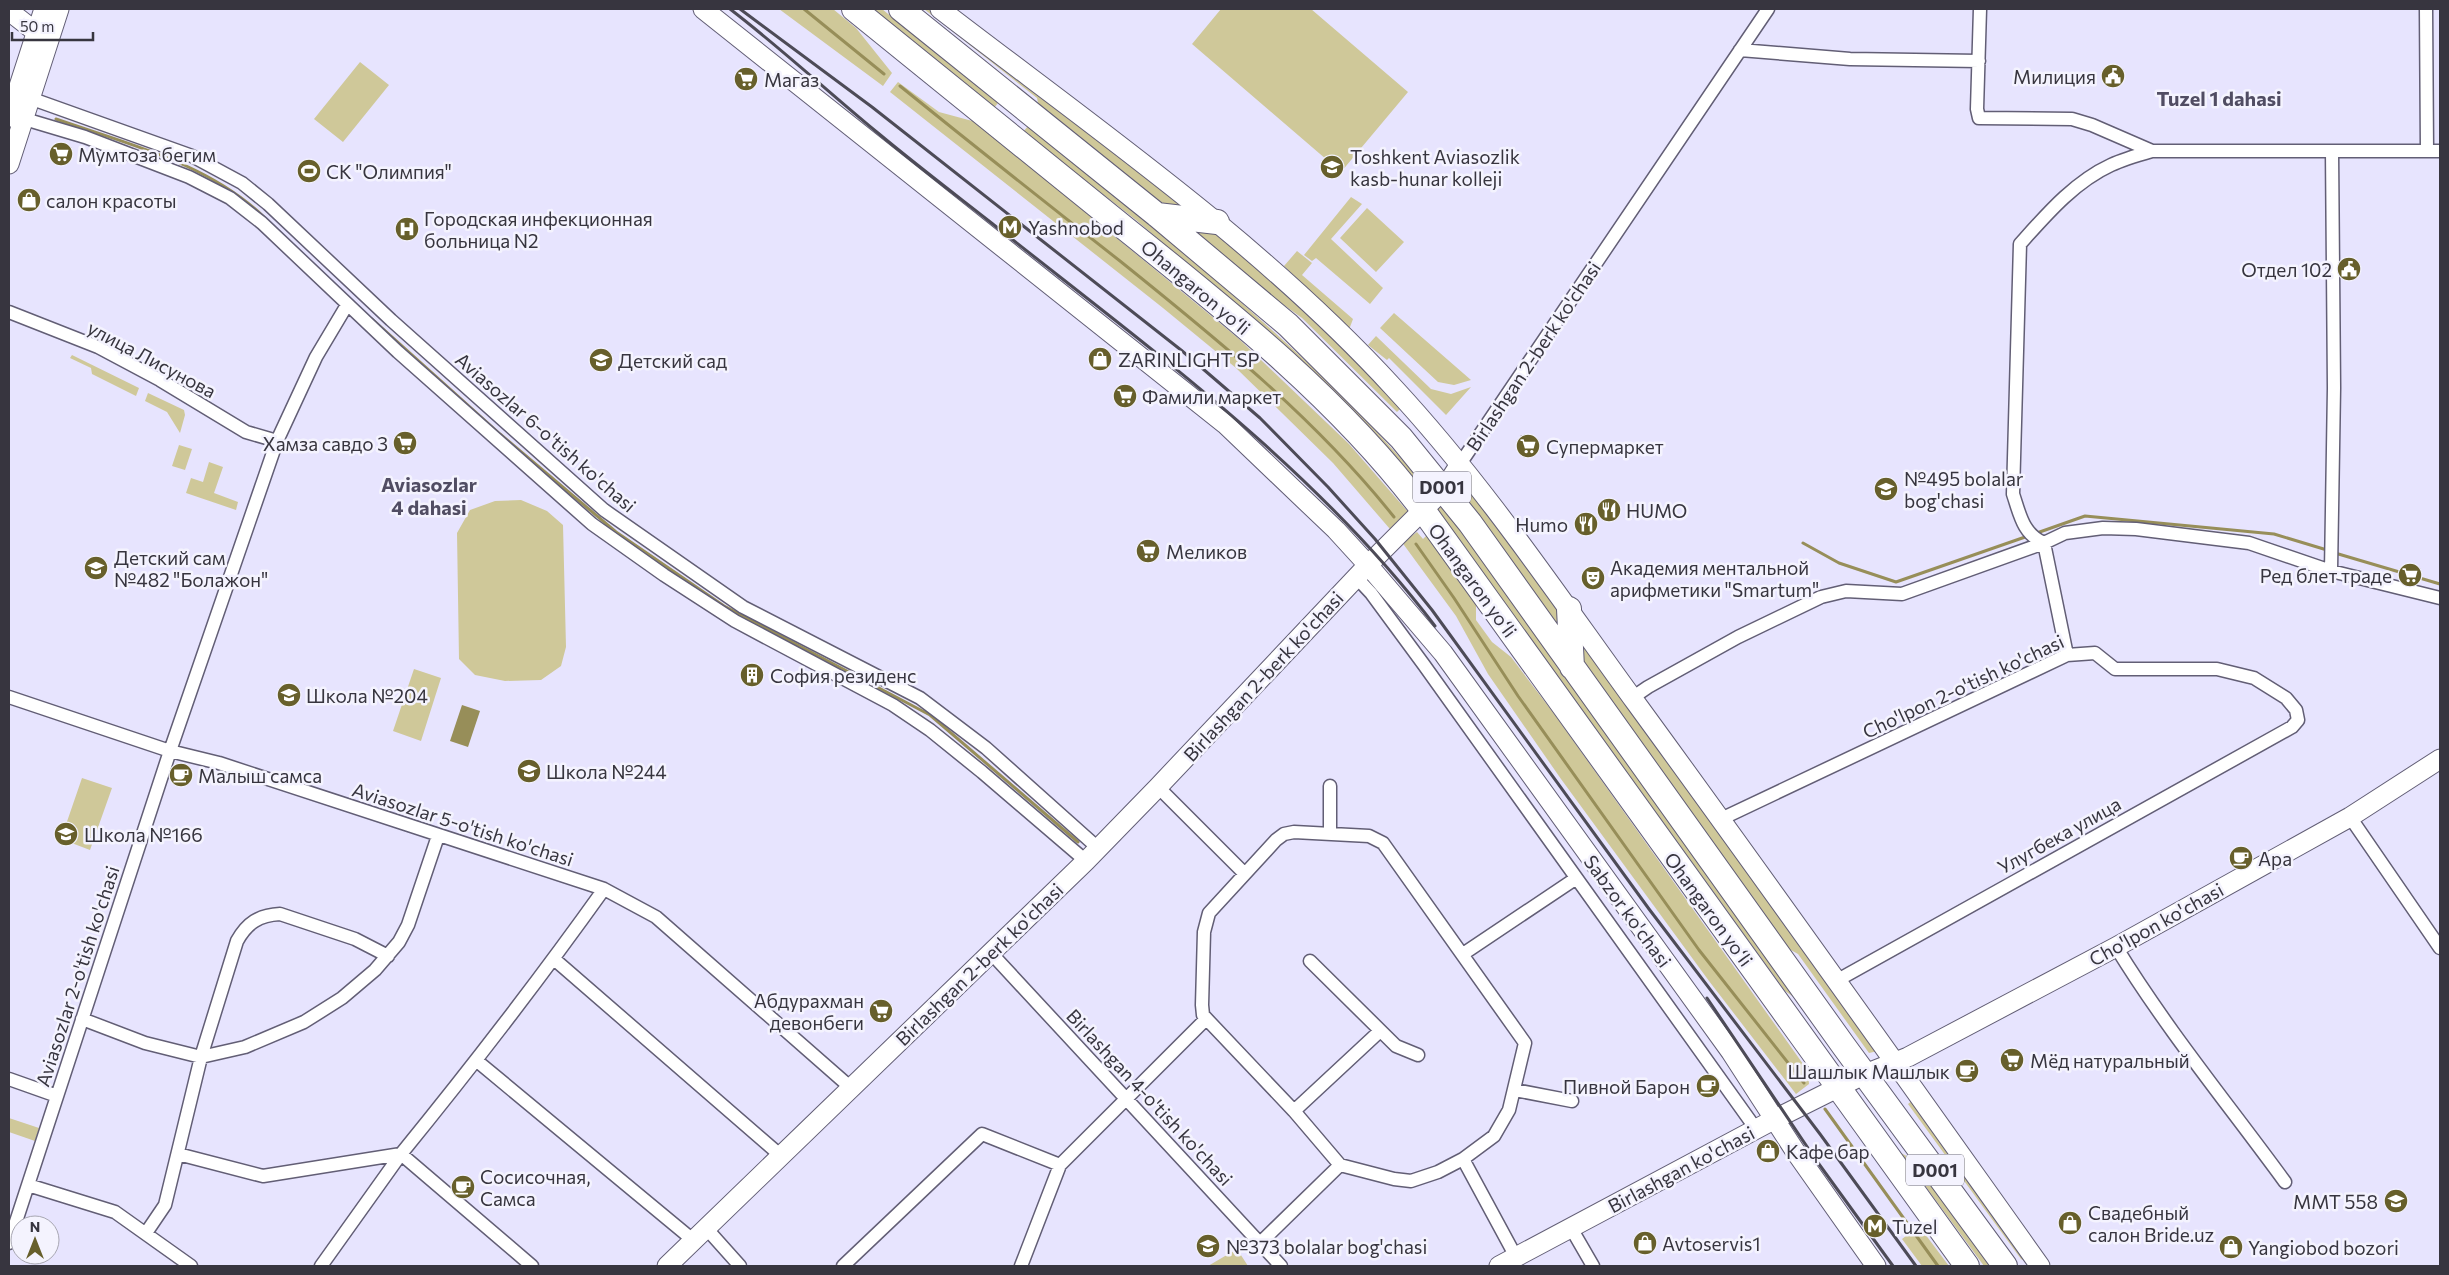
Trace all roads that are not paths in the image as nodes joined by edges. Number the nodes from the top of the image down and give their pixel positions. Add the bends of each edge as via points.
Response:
1 (44, 9) edge
2 (59, 9) edge
3 (703, 9) edge
4 (854, 9) edge
5 (901, 9) edge
6 (940, 9) edge
7 (1768, 9) edge
8 (1980, 9) edge
9 (2426, 9) edge
10 (9, 11) edge
11 (36, 32) junction
12 (1740, 50) junction
13 (1979, 61) junction
14 (23, 95) junction
15 (1024, 108) junction
16 (14, 116) edge
17 (1018, 141) junction
18 (2152, 150) junction
19 (2427, 150) junction
20 (2440, 150) edge
21 (2332, 151) junction
22 (9, 164) edge
23 (1157, 215) junction
24 (1217, 222) junction
25 (340, 286) junction
26 (347, 305) junction
27 (9, 312) edge
28 (417, 358) junction
29 (276, 441) junction
30 (1460, 464) junction
31 (1444, 489) junction
32 (1423, 510) junction
33 (624, 537) junction
34 (2039, 541) junction
35 (2331, 566) junction
36 (1362, 571) junction
37 (2440, 598) edge
38 (1569, 609) junction
39 (2067, 654) junction
40 (1572, 667) junction
41 (9, 698) edge
42 (1632, 698) junction
43 (1488, 716) junction
44 (2298, 720) joint
45 (937, 721) junction
46 (1469, 730) junction
47 (170, 751) junction
48 (2440, 760) edge
49 (1330, 786) dead end
50 (1158, 787) junction
51 (2350, 817) junction
52 (1721, 819) junction
53 (1330, 832) junction
54 (438, 836) junction
55 (1092, 854) junction
56 (1244, 872) junction
57 (1575, 879) junction
58 (604, 889) junction
59 (2116, 947) junction
60 (2440, 948) edge
61 (991, 953) junction
62 (1463, 954) junction
63 (388, 956) junction
64 (554, 959) junction
65 (1310, 961) dead end
66 (1836, 981) junction
67 (82, 1019) junction
68 (1206, 1019) junction
69 (1380, 1031) junction
70 (1418, 1055) dead end
71 (201, 1057) junction
72 (476, 1061) junction
73 (1895, 1063) junction
74 (1865, 1074) junction
75 (9, 1079) edge
76 (850, 1087) junction
77 (1837, 1088) junction
78 (1515, 1090) junction
79 (57, 1096) junction
80 (1125, 1099) junction
81 (1572, 1101) dead end
82 (1294, 1111) junction
83 (1775, 1119) junction
84 (1756, 1129) junction
85 (178, 1154) junction
86 (401, 1154) junction
87 (780, 1155) junction
88 (1463, 1159) junction
89 (1340, 1165) junction
90 (1060, 1166) junction
91 (2285, 1182) dead end
92 (28, 1185) junction
93 (1570, 1228) junction
94 (146, 1233) junction
95 (699, 1234) junction
96 (9, 1243) edge
97 (1259, 1244) junction
98 (1516, 1257) junction
99 (2007, 1263) edge
100 (190, 1266) edge
101 (321, 1266) edge
102 (532, 1266) edge
103 (667, 1266) edge
104 (740, 1266) edge
105 (843, 1266) edge
106 (1020, 1266) edge
107 (1281, 1266) edge
108 (1499, 1266) edge
109 (1593, 1266) edge
110 (1876, 1266) edge
111 (1967, 1266) edge
112 (2040, 1266) edge

1 - 11 main road
2 - 14 main road
3 - 36 main road, Sabzor ko'chasi via 1226,424 1274,468
4 - 17 highway, Ohangaron yoʻli / D001
5 - 15 highway, Ohangaron yoʻli / D001
6 - 24 main road
7 - 12 street, Birlashgan 2-berk ko'chasi
8 - 13 street
9 - 19 street
10 - 11 main road
11 - 14 main road
12 - 13 street via 1850,59
12 - 30 street, Birlashgan 2-berk ko'chasi
13 - 18 street via 1979,118 2072,119
14 - 16 main road
14 - 25 street, Aviasozlar 6-o'tish ko'chasi via 192,156 225,172 268,204
15 - 17 highway via 1014,113 1011,121 1011,129
15 - 23 highway, Ohangaron yoʻli / D001
16 - 22 main road
16 - 25 street, Aviasozlar 6-o'tish ko'chasi via 85,137 218,191
17 - 32 highway, Ohangaron yoʻli / D001 via 1160,256 1291,370 1368,446
18 - 21 street
18 - 34 street via 2110,165 2080,184 2050,210 2020,244 2013,494 2025,529
19 - 20 street
19 - 21 street
21 - 35 street
23 - 24 highway
23 - 31 highway, Ohangaron yoʻli / D001 via 1319,354 1401,438
24 - 30 main road via 1320,313 1393,386
25 - 26 street, Aviasozlar 6-o'tish ko'chasi
25 - 28 street, Aviasozlar 6-o'tish ko'chasi
26 - 28 street, Aviasozlar 6-o'tish ko'chasi
26 - 29 street, Aviasozlar 2-o'tish ko'chasi via 316,357
27 - 29 street, улица Лисунова via 98,347 246,432
28 - 33 street, Aviasozlar 6-o'tish ko'chasi via 582,493
28 - 33 street, Aviasozlar 6-o'tish ko'chasi via 568,504
29 - 47 street, Aviasozlar 2-o'tish ko'chasi
30 - 31 main road, Birlashgan 2-berk ko'chasi
30 - 38 main road
31 - 32 main road, Birlashgan 2-berk ko'chasi
31 - 40 highway, Ohangaron yoʻli / D001
32 - 36 main road, Birlashgan 2-berk ko'chasi
32 - 77 highway, Ohangaron yoʻli / D001
33 - 45 street, Aviasozlar 6-o'tish ko'chasi via 734,621 885,701
33 - 45 street, Aviasozlar 6-o'tish ko'chasi via 743,607 920,698
34 - 35 street via 2065,533 2103,528 2136,529 2249,543
34 - 39 street
34 - 42 street via 1902,594 1846,591 1821,597 1738,637
35 - 37 street
36 - 43 main road, Sabzor ko'chasi via 1443,653
36 - 46 street via 1371,593
36 - 50 main road, Birlashgan 2-berk ko'chasi
38 - 40 highway
38 - 42 main road
39 - 44 street, Cho'lpon 2-o'tish ko'chasi via 2094,653 2115,668 2217,669 2254,678 2286,698 2296,710
39 - 52 street, Cho'lpon 2-o'tish ko'chasi
40 - 74 highway, Ohangaron yoʻli / D001
41 - 47 street, Aviasozlar 5-o'tish ko'chasi
42 - 52 main road
43 - 46 street
43 - 83 main road, Sabzor ko'chasi via 1696,1003
44 - 66 street, Улугбека улица via 2292,727
45 - 55 street, Aviasozlar 6-o'tish ko'chasi via 982,772
45 - 55 street, Aviasozlar 6-o'tish ko'chasi via 986,748
46 - 57 street
47 - 54 street, Aviasozlar 5-o'tish ko'chasi via 219,763
47 - 67 street, Aviasozlar 2-o'tish ko'chasi
48 - 51 main road, Cho'lpon ko'chasi
49 - 53 street
50 - 55 main road, Birlashgan 2-berk ko'chasi
50 - 56 street
51 - 59 main road, Cho'lpon ko'chasi
51 - 60 street
52 - 66 main road
53 - 56 street via 1284,834
53 - 62 street via 1369,836 1383,843
54 - 58 street, Aviasozlar 5-o'tish ko'chasi
54 - 63 street via 408,925
55 - 61 main road, Birlashgan 2-berk ko'chasi
56 - 68 street via 1206,919 1202,1005
57 - 62 street
57 - 84 street
58 - 64 street
58 - 76 street, Aviasozlar 5-o'tish ko'chasi via 656,917
59 - 73 main road, Cho'lpon ko'chasi
59 - 91 street via 2173,1034
61 - 76 main road, Birlashgan 2-berk ko'chasi
61 - 80 street, Birlashgan 4-o'tish ko'chasi
62 - 78 street via 1525,1042
63 - 71 street via 342,998 304,1022 245,1047
63 - 71 street via 355,939 280,914 267,914 255,919 244,928 237,941
64 - 72 street
64 - 87 street
65 - 69 street
66 - 73 main road
67 - 71 street via 145,1043
67 - 79 street, Aviasozlar 2-o'tish ko'chasi
68 - 80 street
68 - 82 street
69 - 70 street via 1396,1046
69 - 82 street
71 - 85 street
72 - 86 street
72 - 95 street
73 - 74 main road, Cho'lpon ko'chasi
73 - 112 main road
74 - 77 main road, Birlashgan ko'chasi
74 - 99 highway, Ohangaron yoʻli / D001
75 - 79 street
76 - 87 main road, Birlashgan 2-berk ko'chasi
77 - 83 main road, Birlashgan ko'chasi
77 - 111 highway, Ohangaron yoʻli / D001
78 - 81 street
78 - 88 street via 1501,1127
79 - 92 street, Aviasozlar 2-o'tish ko'chasi
80 - 90 street
80 - 97 street, Birlashgan 4-o'tish ko'chasi
82 - 89 street
83 - 84 main road, Birlashgan ko'chasi
83 - 110 main road, Sabzor ko'chasi
84 - 93 main road, Birlashgan ko'chasi
85 - 86 street via 263,1176
85 - 94 street via 165,1206
86 - 101 street
86 - 102 street
87 - 95 main road, Birlashgan 2-berk ko'chasi
88 - 89 street via 1424,1178 1411,1180 1378,1176
88 - 98 street
89 - 97 street
90 - 105 street via 982,1134
90 - 106 street
92 - 94 street via 115,1212
92 - 96 street, Aviasozlar 2-o'tish ko'chasi
93 - 98 main road, Birlashgan ko'chasi
93 - 109 street
94 - 100 street
95 - 103 main road, Birlashgan 2-berk ko'chasi
95 - 104 street
97 - 107 street, Birlashgan 4-o'tish ko'chasi
98 - 108 main road, Birlashgan ko'chasi

